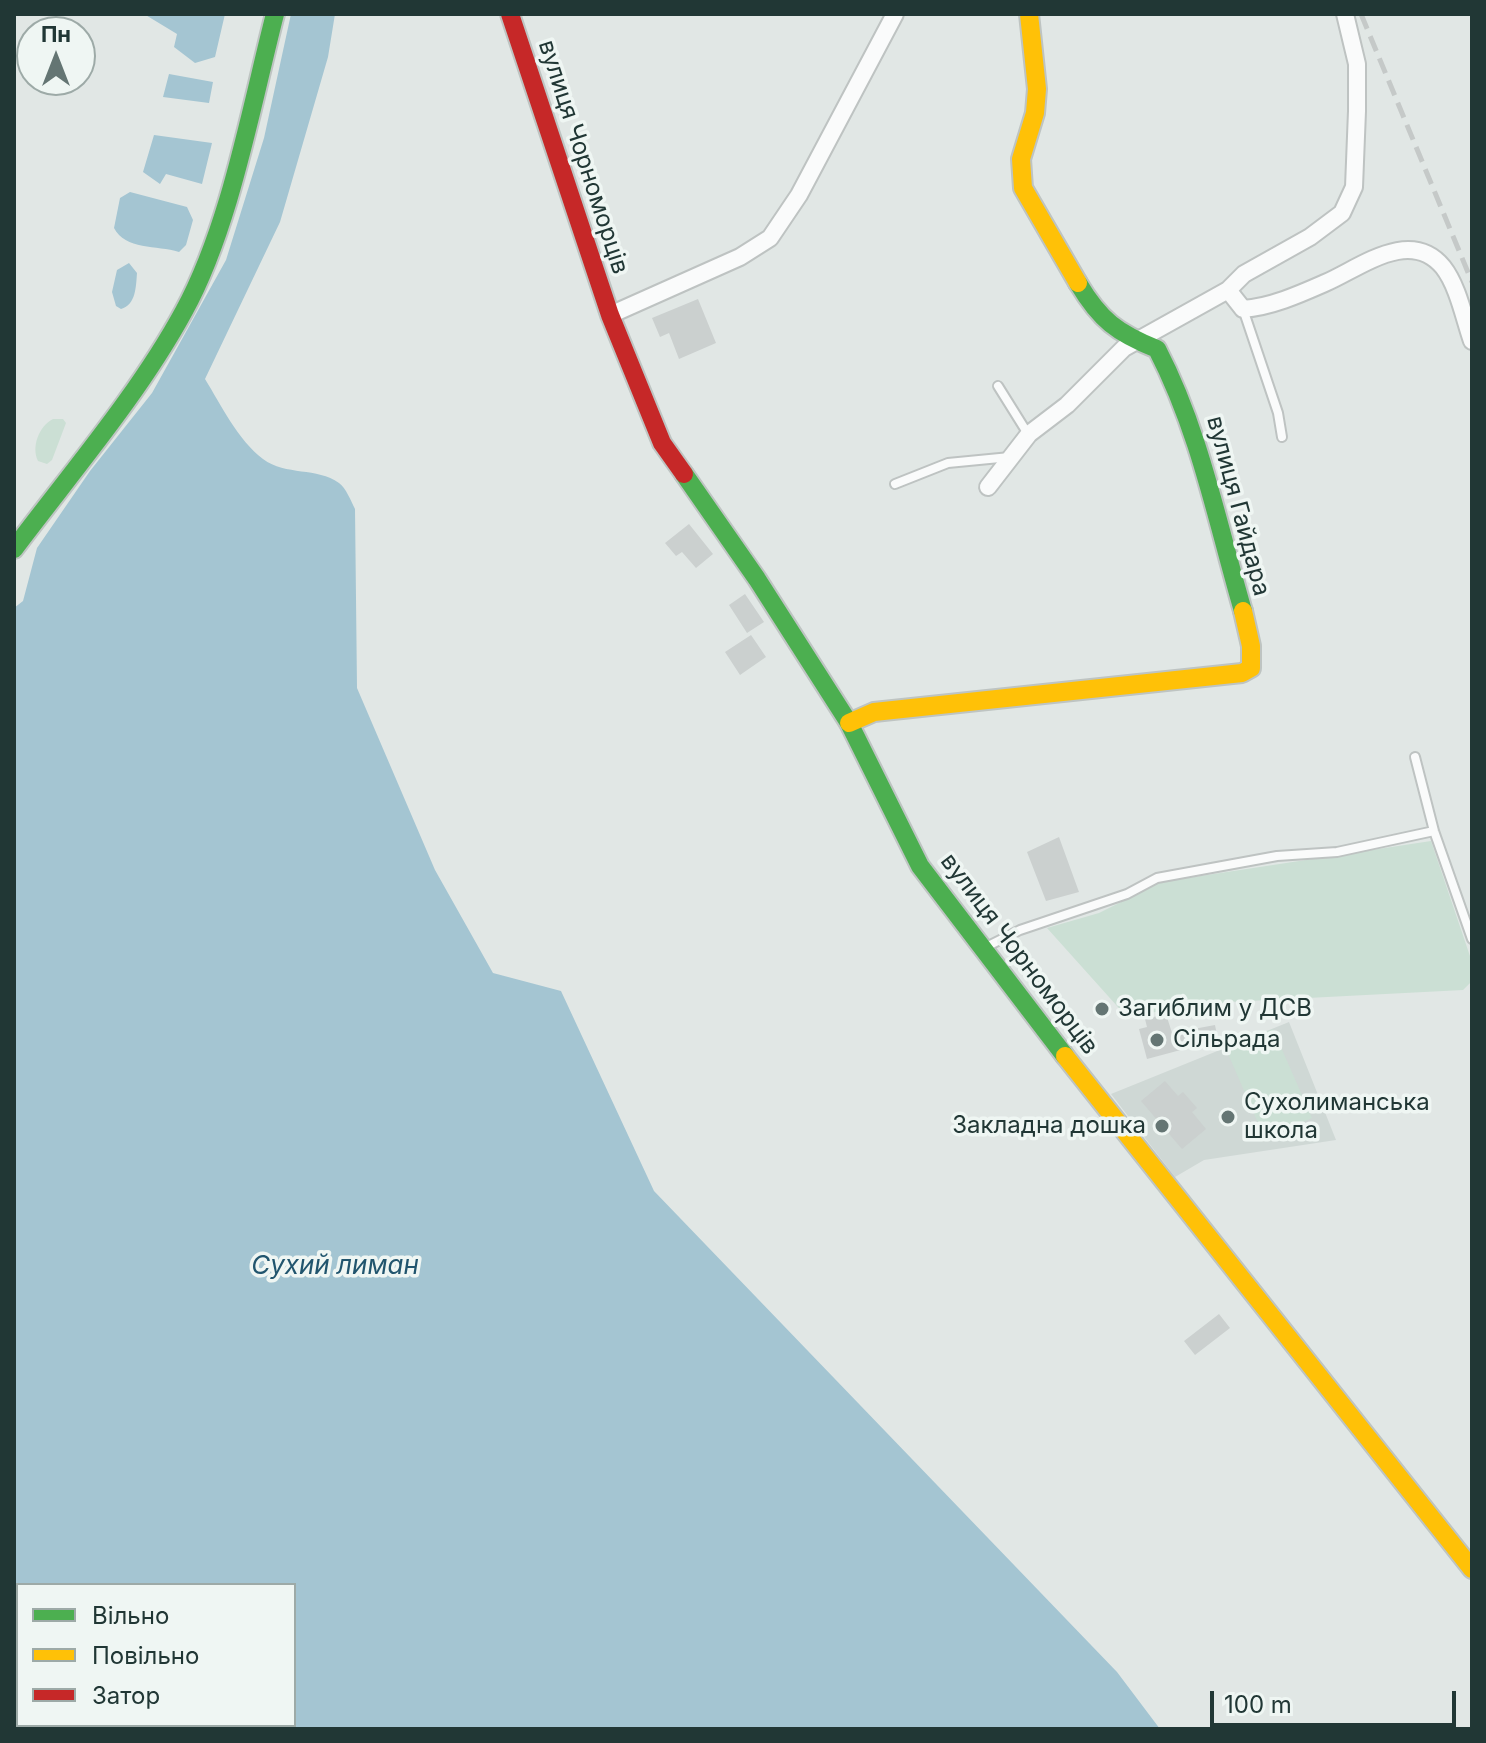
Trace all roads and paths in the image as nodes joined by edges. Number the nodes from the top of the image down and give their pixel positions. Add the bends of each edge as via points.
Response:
1 (275, 14) edge
2 (510, 14) edge
3 (895, 14) edge
4 (1029, 14) edge
5 (1345, 14) edge
6 (1228, 290) junction
7 (1243, 309) junction
8 (610, 315) junction
9 (1138, 339) junction
10 (1472, 341) edge
11 (998, 386) dead end
12 (1029, 434) junction
13 (1282, 437) dead end
14 (1011, 457) junction
15 (895, 484) dead end
16 (988, 487) dead end
17 (14, 549) edge
18 (849, 723) junction
19 (1415, 757) dead end
20 (1434, 831) junction
21 (1472, 939) edge
22 (981, 949) junction
23 (1472, 1569) edge

1 - 17 main road via 227,203 186,308 162,349
2 - 8 main road, вулиця Чорноморців
3 - 8 street, вулиця Чорноморців via 799,195 770,238 740,257
4 - 9 main road, вулиця Гайдара via 1037,89 1033,125 1021,159 1023,188 1092,307 1120,334
5 - 6 street via 1357,64 1356,170 1350,201 1329,224 1244,274
6 - 7 street
6 - 9 street
7 - 10 street via 1261,308 1379,256 1410,250 1433,257 1448,275
7 - 13 lane
8 - 18 main road, вулиця Чорноморців via 662,443
9 - 12 street
9 - 18 main road, вулиця Гайдара via 1157,349 1196,435 1242,610 1251,668 1212,677 874,712
11 - 12 lane
12 - 14 street
14 - 15 lane via 948,463
14 - 16 street
18 - 22 main road, вулиця Чорноморців via 920,866
19 - 20 lane
20 - 21 lane
20 - 22 lane via 1337,852 1179,872
22 - 23 main road, вулиця Чорноморців

